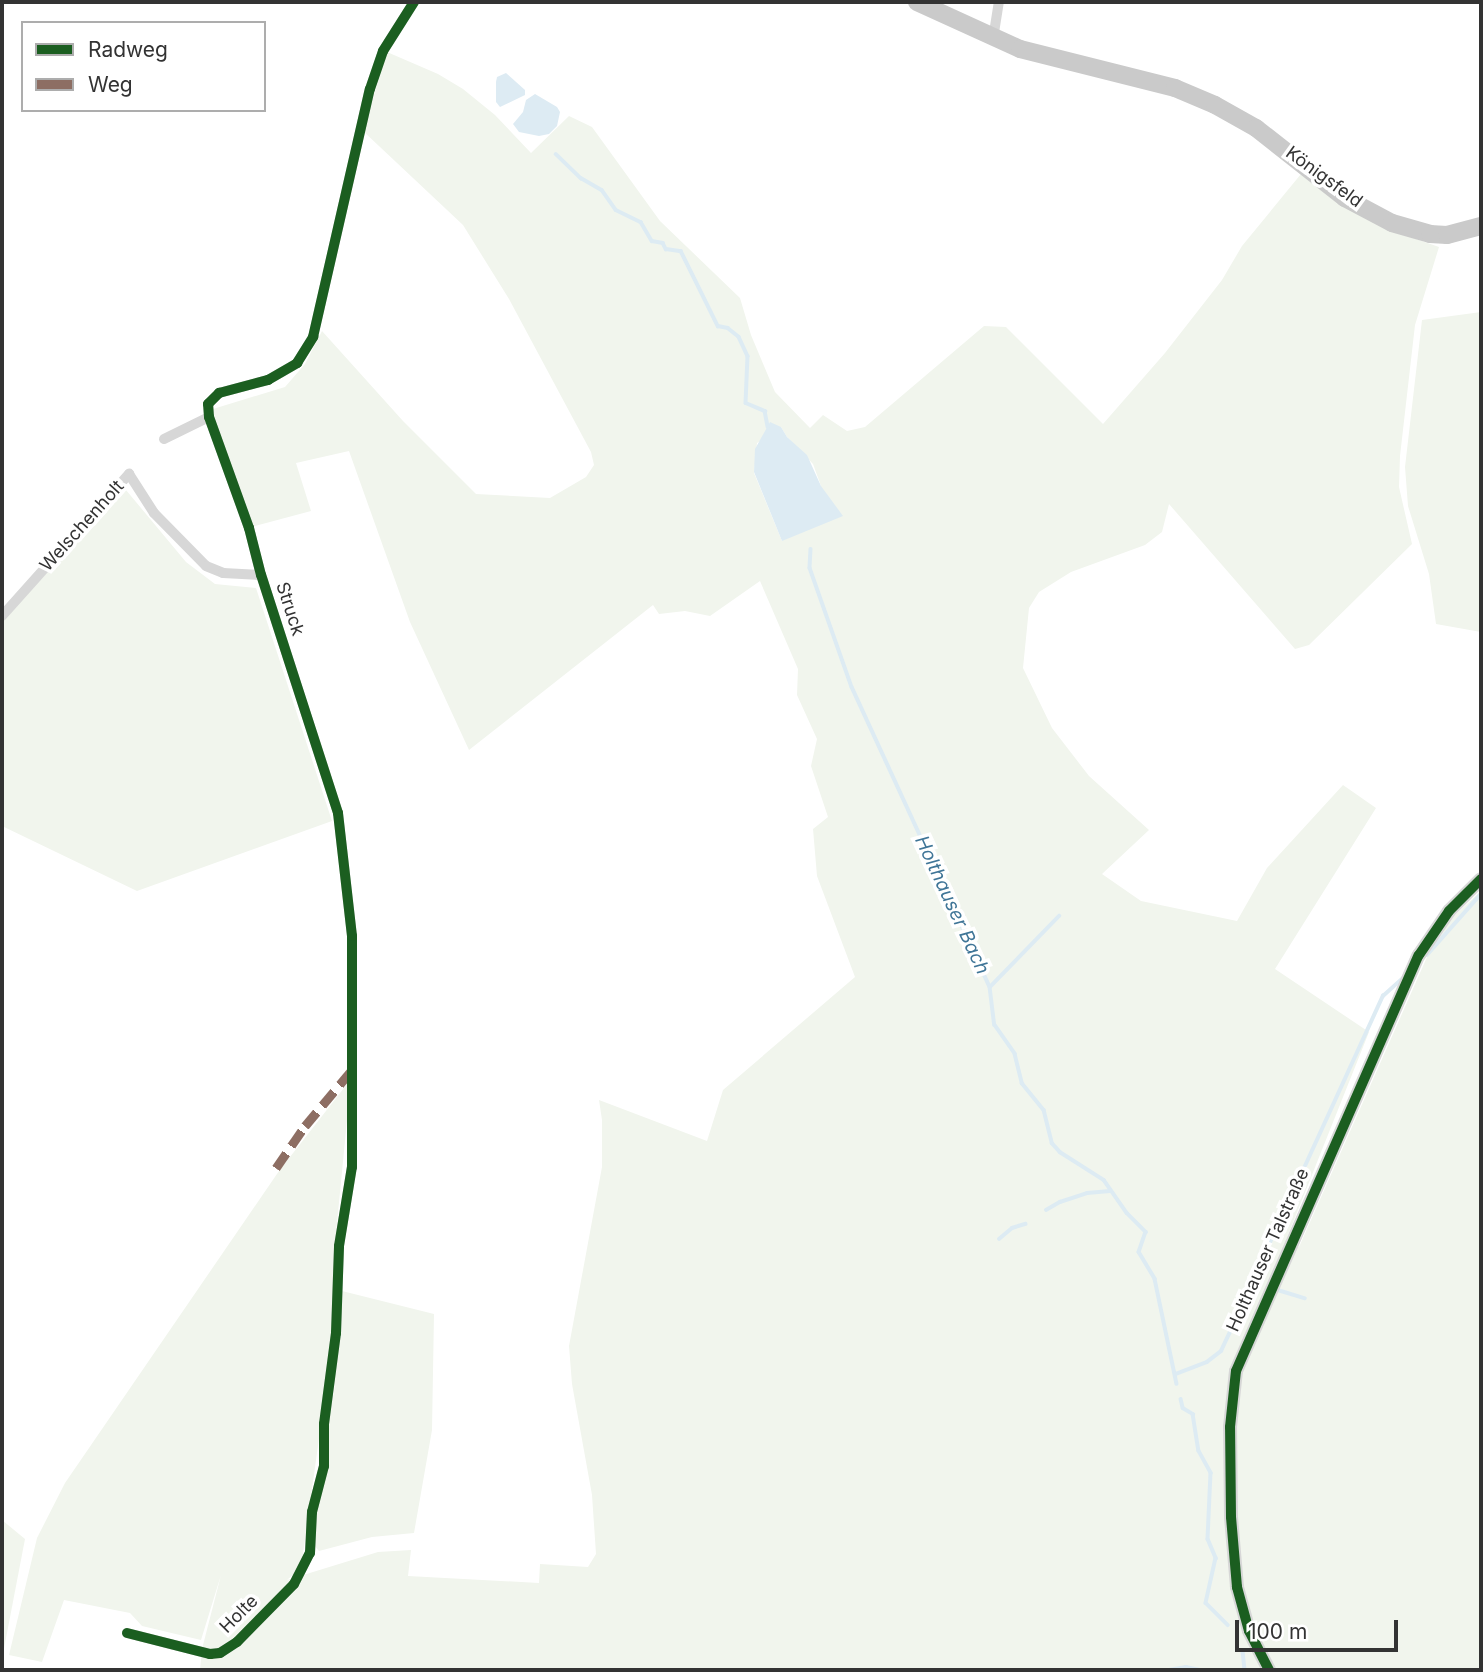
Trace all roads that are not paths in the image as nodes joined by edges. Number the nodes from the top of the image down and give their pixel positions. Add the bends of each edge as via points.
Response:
1 (414, 2) edge
2 (917, 2) edge
3 (999, 2) edge
4 (993, 39) junction
5 (1481, 226) edge
6 (209, 417) junction
7 (164, 439) dead end
8 (261, 575) junction
9 (2, 616) edge
10 (1481, 879) edge
11 (310, 1553) joint
12 (127, 1633) dead end
13 (1269, 1670) edge

1 - 6 street via 383,51 370,89 313,337 297,363 278,375 219,394 208,404
2 - 4 main road, Königsfeld
3 - 4 street
4 - 5 main road, Königsfeld via 1175,88 1240,117 1345,198 1392,223 1447,235
6 - 7 street
6 - 8 street, Struck
8 - 9 street, Welschenholt via 223,573 206,566 154,513 129,474
8 - 11 street, Struck via 338,813 352,936 352,1167 339,1246 324,1466 312,1512
10 - 13 street, Holthauser Talstraße via 1449,911 1419,955 1236,1371 1230,1427 1234,1566 1241,1607
11 - 12 street, Holte via 293,1584 237,1642 220,1653

